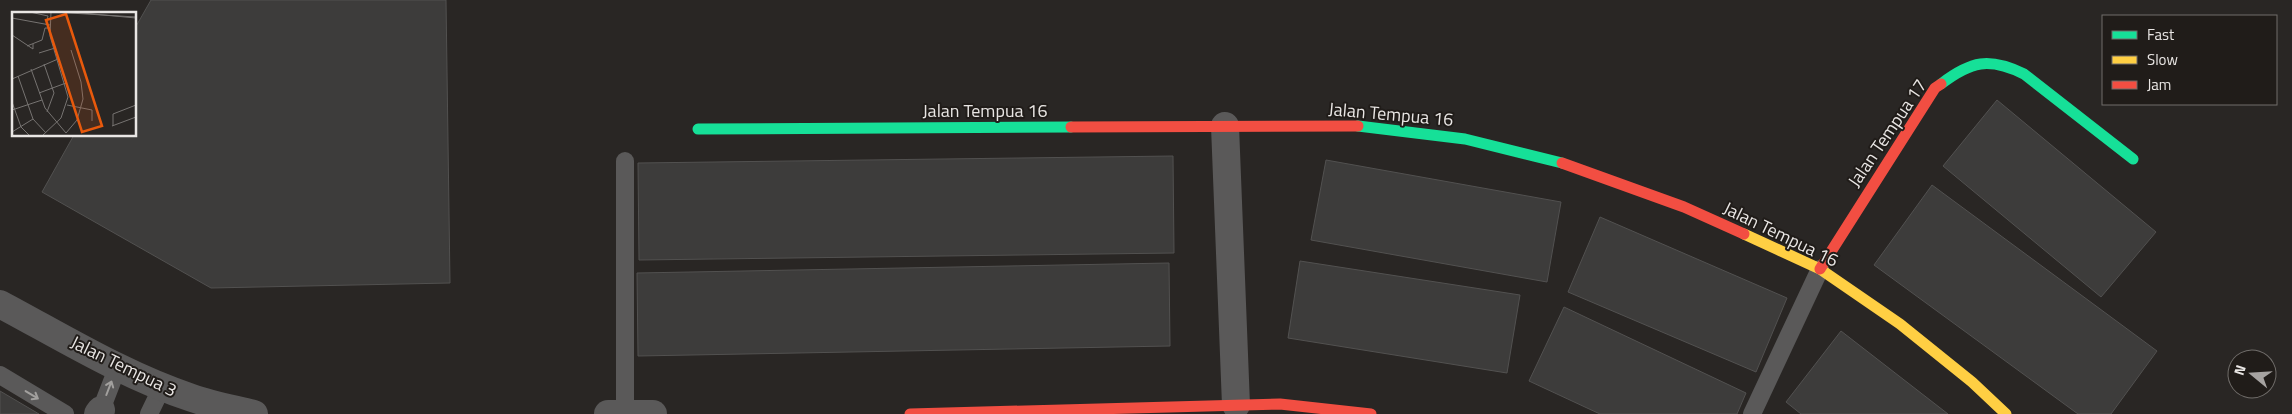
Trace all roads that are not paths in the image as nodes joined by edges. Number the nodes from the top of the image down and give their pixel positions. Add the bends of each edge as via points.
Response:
1 (1225, 126) junction
2 (698, 129) dead end
3 (2133, 159) dead end
4 (625, 161) dead end
5 (1820, 269) junction
6 (0, 304) edge
7 (118, 366) junction
8 (0, 375) edge
9 (162, 387) junction
10 (1236, 405) junction
11 (1280, 409) edge
12 (99, 412) edge
13 (64, 414) edge
14 (149, 414) edge
15 (254, 414) edge
16 (617, 414) edge
17 (653, 414) edge
18 (910, 414) edge
19 (1371, 414) edge
20 (1752, 414) edge
21 (2006, 414) edge

1 - 2 street, Jalan Tempua 16
1 - 5 street, Jalan Tempua 16 via 1346,125 1465,139 1556,161 1684,207
1 - 10 street
3 - 5 street, Jalan Tempua 17 via 2024,74 2005,64 1983,63 1959,70 1935,88
4 - 16 lane
5 - 20 lane
5 - 21 street, Jalan Tempua 16 via 1900,324
6 - 7 street, Jalan Tempua 3
7 - 9 street, Jalan Tempua 3
12 -> 7 lane
8 -> 13 lane
9 - 14 lane
9 - 15 street, Jalan Tempua 3
10 - 11 street
10 - 18 street
11 - 19 street
16 - 17 street

